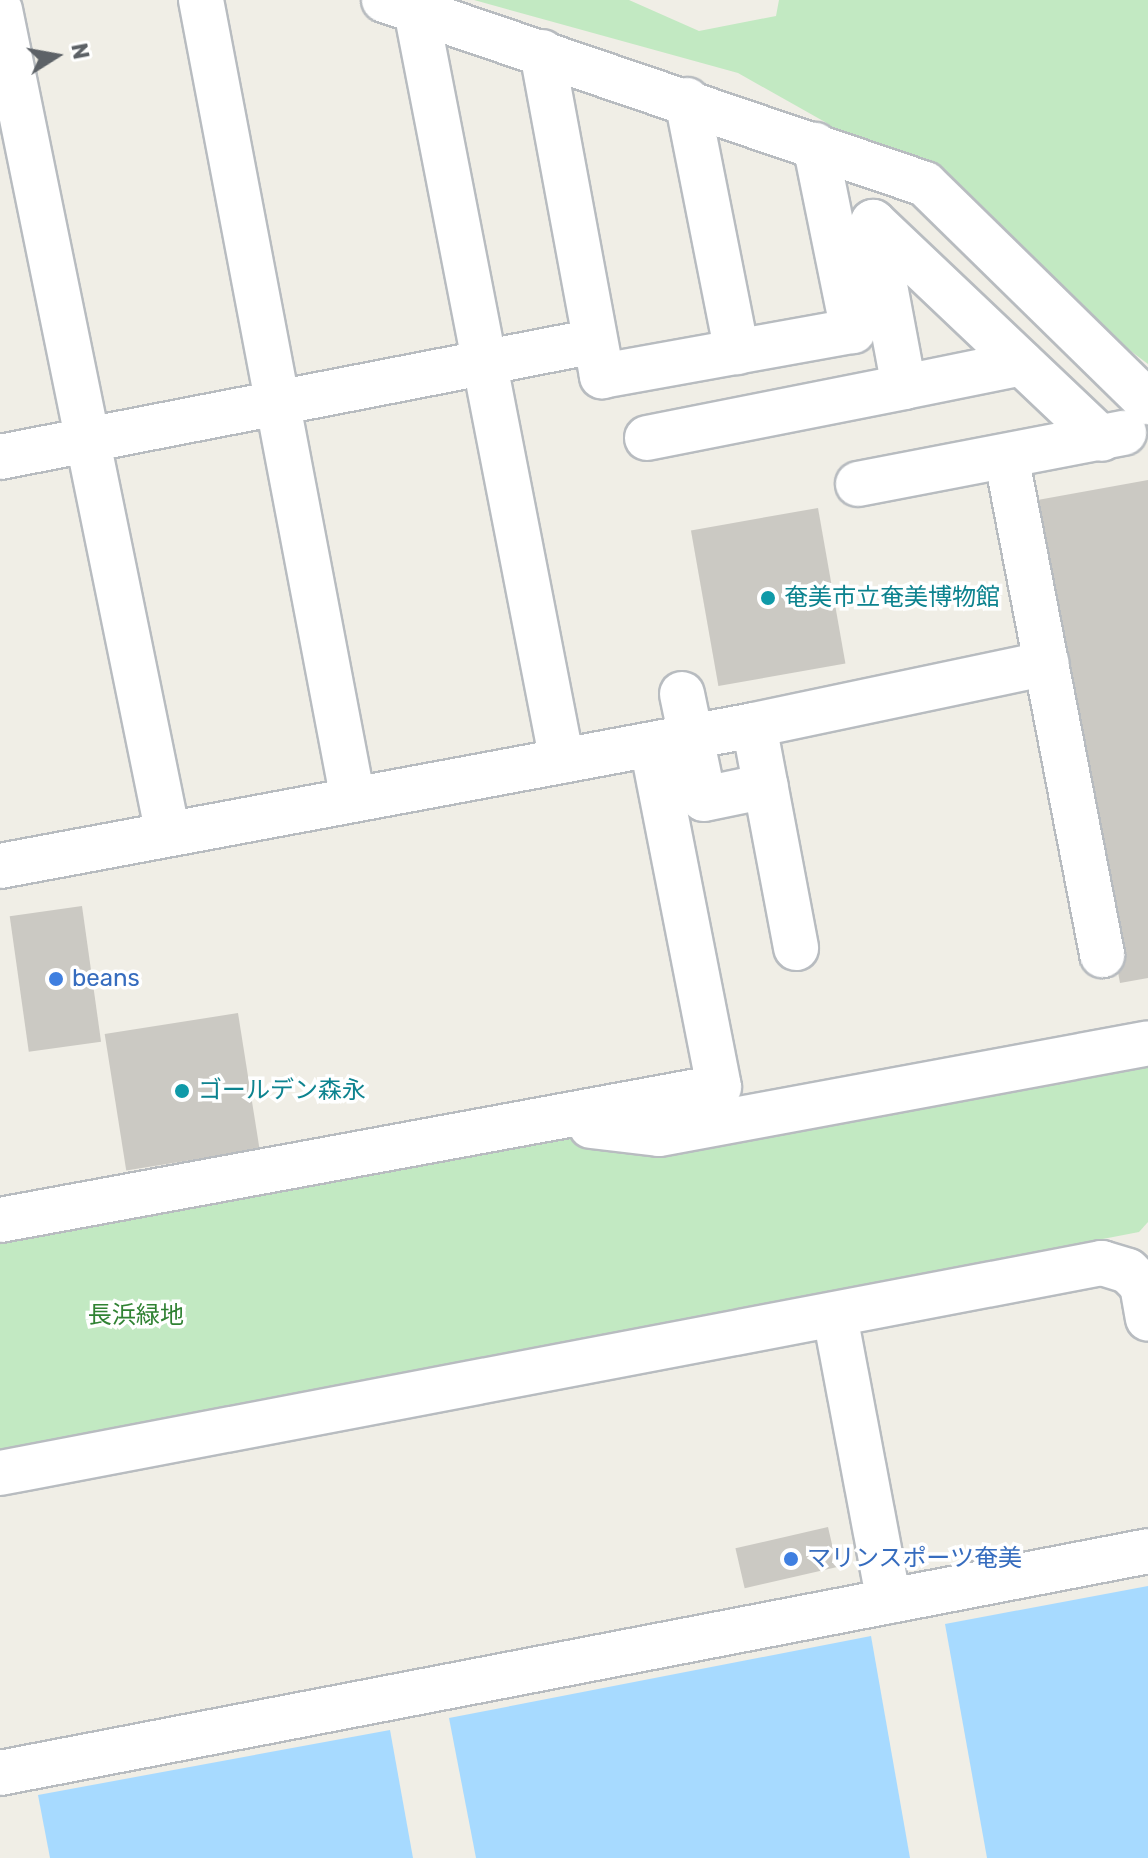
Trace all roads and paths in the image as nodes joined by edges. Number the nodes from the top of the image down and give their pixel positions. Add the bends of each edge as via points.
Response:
1 (201, 0) edge
2 (400, 5) edge
3 (0, 10) edge
4 (542, 52) junction
5 (687, 100) junction
6 (815, 145) junction
7 (595, 341) junction
8 (737, 352) junction
9 (483, 361) junction
10 (1022, 363) junction
11 (904, 387) junction
12 (1148, 402) edge
13 (277, 404) junction
14 (1148, 421) edge
15 (647, 438) dead end
16 (1102, 439) junction
17 (89, 440) junction
18 (0, 457) edge
19 (1010, 476) dead end
20 (858, 484) dead end
21 (1047, 663) junction
22 (682, 694) dead end
23 (754, 725) junction
24 (672, 740) junction
25 (562, 761) junction
26 (766, 786) junction
27 (353, 800) junction
28 (168, 834) junction
29 (0, 866) edge
30 (796, 948) dead end
31 (1102, 955) dead end
32 (1148, 1043) edge
33 (549, 1121) junction
34 (0, 1220) edge
35 (835, 1316) junction
36 (1148, 1318) edge
37 (0, 1473) edge
38 (1148, 1551) edge
39 (889, 1601) junction
40 (0, 1773) edge

1 - 13 street
2 - 4 street
2 - 9 street
3 - 17 street
4 - 5 street
4 - 7 street
5 - 6 street
5 - 8 street
6 - 8 street via 853,331
6 - 12 street via 925,184
7 - 8 street via 602,376
7 - 9 street
9 - 13 street
9 - 25 street
10 - 11 street
10 - 11 street via 873,222
10 - 16 street
11 - 15 street
13 - 17 street
13 - 27 street
14 - 16 street
16 - 20 street
17 - 18 street
17 - 28 street
19 - 21 street
21 - 23 street
21 - 31 street
22 - 24 street
23 - 24 street
23 - 26 street
24 - 25 street
24 - 26 street via 704,799
24 - 33 street via 719,1087
25 - 27 street
26 - 30 street
27 - 28 street
28 - 29 street
32 - 33 street via 659,1134
33 - 34 street
35 - 36 street via 1102,1263 1128,1271 1142,1285
35 - 37 street
35 - 39 street
38 - 39 street
39 - 40 street

